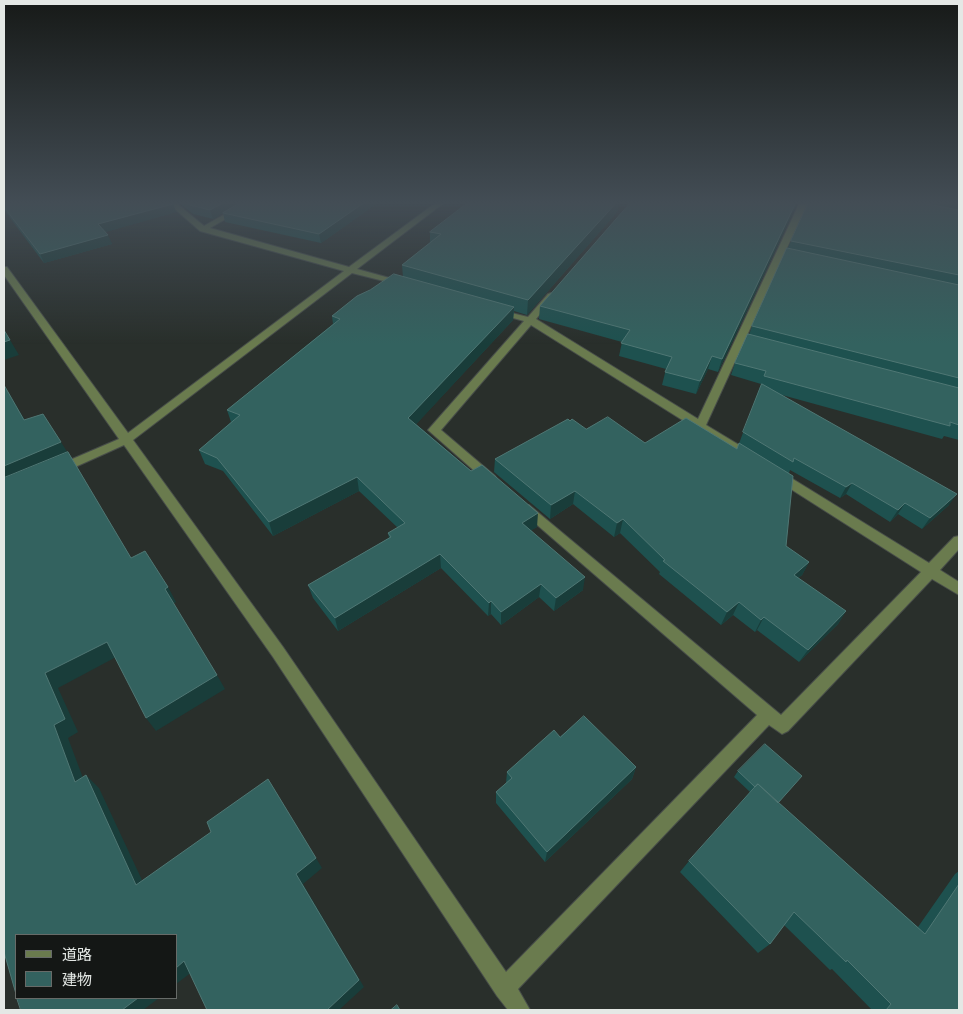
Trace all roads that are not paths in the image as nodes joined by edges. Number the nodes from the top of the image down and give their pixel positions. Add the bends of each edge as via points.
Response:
1 (277, 249) edge
2 (379, 249) edge
3 (786, 249) edge
4 (4, 269) edge
5 (352, 270) junction
6 (408, 286) edge
7 (556, 290) edge
8 (493, 309) edge
9 (530, 320) junction
10 (700, 426) junction
11 (126, 440) junction
12 (47, 474) edge
13 (502, 488) edge
14 (518, 501) edge
15 (959, 541) edge
16 (931, 571) junction
17 (959, 589) edge
18 (768, 714) junction
19 (504, 989) junction
20 (520, 1010) edge

1 - 5 street
2 - 5 street
3 - 10 street via 744,342
4 - 11 street
5 - 6 street
5 - 11 street
7 - 9 street
8 - 9 street
9 - 10 street
9 - 13 street via 434,430
10 - 16 street
11 - 12 street
11 - 19 street via 278,652
14 - 18 street
15 - 16 street
16 - 17 street
16 - 18 street via 782,726
18 - 19 street
19 - 20 street

